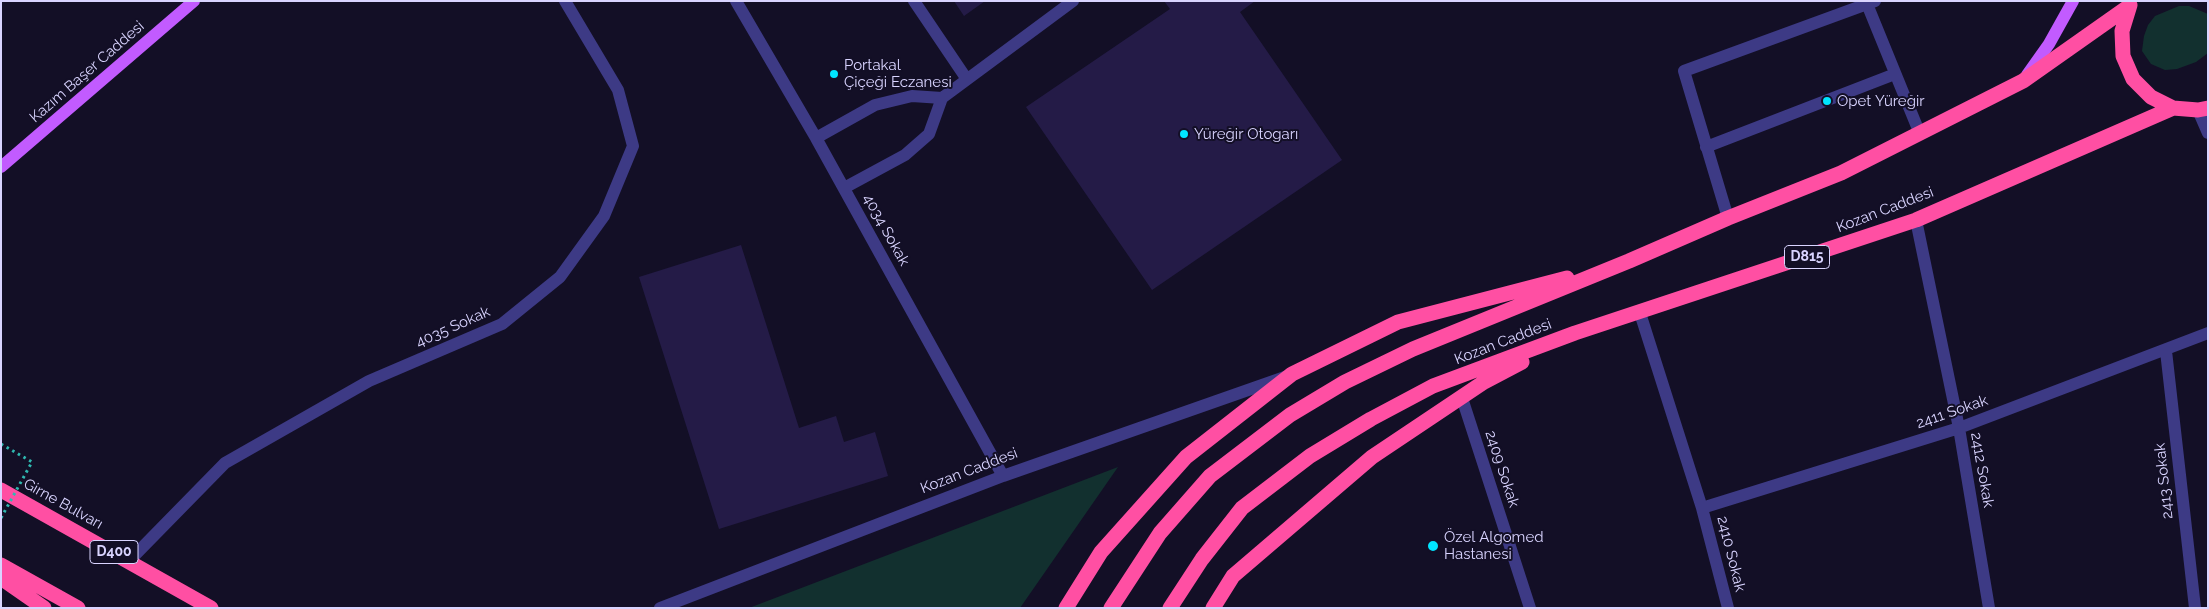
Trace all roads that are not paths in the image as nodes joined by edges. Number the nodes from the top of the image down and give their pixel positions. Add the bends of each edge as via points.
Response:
1 (194, 1) edge
2 (565, 1) edge
3 (736, 1) edge
4 (914, 1) edge
5 (1073, 1) edge
6 (2073, 1) edge
7 (1871, 3) edge
8 (2129, 3) edge
9 (1895, 74) junction
10 (966, 78) junction
11 (2023, 81) junction
12 (942, 98) junction
13 (2173, 108) junction
14 (2203, 109) edge
15 (2208, 133) edge
16 (1920, 134) junction
17 (816, 138) junction
18 (1706, 147) junction
19 (1, 167) edge
20 (844, 188) junction
21 (1728, 218) junction
22 (1916, 220) junction
23 (1628, 261) junction
24 (1640, 313) junction
25 (1575, 333) junction
26 (2208, 334) edge
27 (2166, 351) junction
28 (1292, 374) junction
29 (1462, 398) junction
30 (1959, 428) junction
31 (1003, 476) junction
32 (1, 489) edge
33 (1702, 508) junction
34 (129, 561) junction
35 (1, 566) edge
36 (1, 578) edge
37 (44, 608) edge
38 (78, 608) edge
39 (211, 608) edge
40 (660, 608) edge
41 (1066, 608) edge
42 (1111, 608) edge
43 (1170, 608) edge
44 (1213, 608) edge
45 (1530, 608) edge
46 (1728, 608) edge
47 (1989, 608) edge
48 (2195, 608) edge

1 - 19 main road, Kazım Başer Caddesi
2 - 34 street, 4035 Sokak via 618,90 633,146 604,216 560,277 502,324 369,381 226,463
3 - 17 street, 4034 Sokak
4 - 10 street
5 - 10 street
6 - 11 main road
7 - 9 street
7 - 18 street via 1684,71
8 - 11 highway, D815
8 - 13 highway, D815 via 2122,31 2123,56 2133,79 2151,97
9 - 16 street
9 - 18 street
10 - 12 street
11 - 16 highway, D815
12 - 17 street via 912,96 875,106
12 - 20 street via 929,134 904,155
13 - 14 highway, D815
13 - 22 highway, Kozan Caddesi / D815
14 - 15 street
16 - 21 highway, D815 via 1842,173
17 - 20 street, 4034 Sokak
18 - 21 street
20 - 31 street, 4034 Sokak
21 - 23 highway, D815
22 - 24 highway, Kozan Caddesi / D815
22 - 30 street, 2412 Sokak
23 - 28 highway via 1398,322
23 - 42 highway via 1413,348 1290,415 1210,476 1160,533
24 - 25 highway, Kozan Caddesi / D815
24 - 33 street, 2410 Sokak
25 - 29 highway via 1484,382
25 - 43 highway, Kozan Caddesi / D815 via 1433,386 1371,418 1310,456 1242,508 1202,559
26 - 27 street, 2411 Sokak
27 - 30 street, 2411 Sokak
27 - 48 street, 2413 Sokak
28 - 31 street, Kozan Caddesi
28 - 41 highway via 1186,456 1101,552
29 - 44 highway via 1372,457 1234,576
29 - 45 street, 2409 Sokak
30 - 33 street, 2411 Sokak
30 - 47 street, 2412 Sokak
31 - 40 street, Kozan Caddesi
32 - 34 highway, Girne Bulvarı / D400
33 - 46 street, 2410 Sokak
34 - 39 highway, Girne Bulvarı / D400
35 - 38 highway
36 - 37 highway

